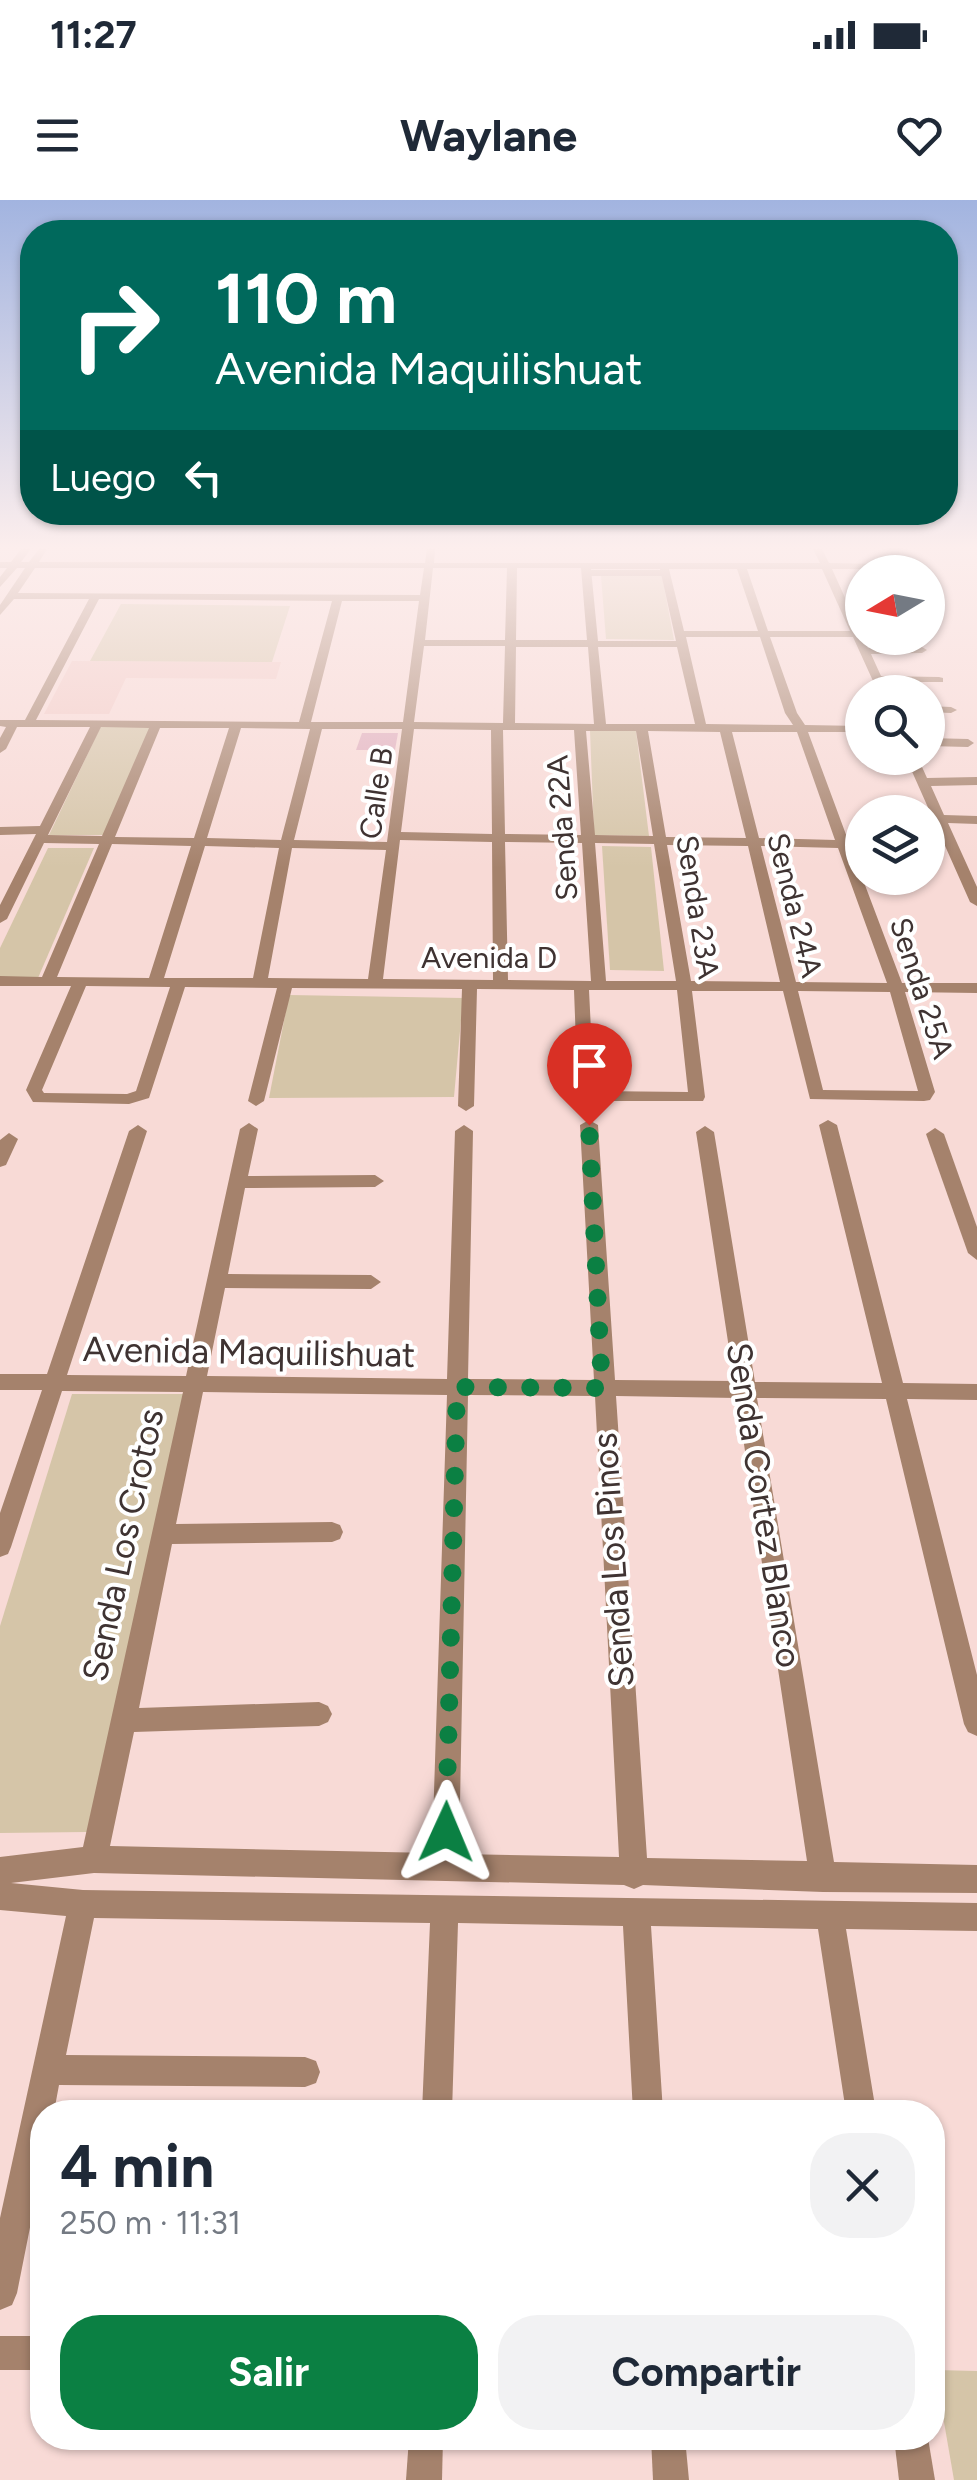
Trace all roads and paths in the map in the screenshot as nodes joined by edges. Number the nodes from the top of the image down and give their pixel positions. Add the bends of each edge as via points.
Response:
1 (64, 655) edge
2 (325, 655) edge
3 (419, 655) edge
4 (509, 655) edge
5 (594, 655) edge
6 (684, 655) edge
7 (772, 655) edge
8 (945, 710) edge
9 (950, 710) dead end
10 (7, 724) edge
11 (28, 724) junction
12 (98, 724) junction
13 (156, 724) junction
14 (236, 725) junction
15 (310, 725) junction
16 (411, 726) junction
17 (503, 726) junction
18 (580, 727) junction
19 (600, 727) junction
20 (640, 727) junction
21 (701, 728) junction
22 (725, 728) junction
23 (801, 728) junction
24 (845, 728) edge
25 (945, 742) edge
26 (968, 742) dead end
27 (0, 749) edge
28 (920, 775) edge
29 (977, 781) edge
30 (923, 782) junction
31 (929, 795) edge
32 (945, 819) edge
33 (977, 820) edge
34 (0, 830) edge
35 (945, 831) edge
36 (42, 835) junction
37 (500, 838) junction
38 (586, 840) junction
39 (659, 840) junction
40 (394, 841) junction
41 (109, 842) junction
42 (750, 842) junction
43 (843, 844) junction
44 (197, 845) junction
45 (945, 845) edge
46 (951, 845) junction
47 (286, 846) junction
48 (970, 872) edge
49 (977, 902) edge
50 (0, 919) edge
51 (0, 982) edge
52 (47, 982) junction
53 (80, 982) junction
54 (155, 982) junction
55 (179, 983) junction
56 (260, 983) junction
57 (285, 984) junction
58 (375, 984) junction
59 (470, 985) junction
60 (502, 985) junction
61 (580, 986) junction
62 (599, 986) junction
63 (684, 986) junction
64 (788, 987) junction
65 (896, 988) junction
66 (977, 988) edge
67 (924, 1096) joint
68 (256, 1101) dead end
69 (466, 1106) dead end
70 (828, 1124) dead end
71 (589, 1125) dead end
72 (249, 1129) dead end
73 (138, 1130) dead end
74 (464, 1131) dead end
75 (706, 1132) dead end
76 (935, 1134) dead end
77 (9, 1139) dead end
78 (0, 1161) edge
79 (237, 1182) junction
80 (375, 1182) dead end
81 (977, 1252) edge
82 (218, 1281) junction
83 (370, 1282) dead end
84 (0, 1382) edge
85 (53, 1383) junction
86 (196, 1384) junction
87 (457, 1387) junction
88 (602, 1388) junction
89 (745, 1388) junction
90 (893, 1391) junction
91 (977, 1392) edge
92 (332, 1532) dead end
93 (164, 1534) junction
94 (0, 1547) edge
95 (319, 1714) dead end
96 (125, 1720) junction
97 (977, 1724) edge
98 (94, 1859) junction
99 (446, 1868) junction
100 (0, 1872) edge
101 (634, 1875) junction
102 (823, 1878) junction
103 (977, 1879) edge
104 (0, 1896) edge
105 (82, 1904) junction
106 (444, 1911) junction
107 (636, 1913) junction
108 (830, 1915) junction
109 (977, 1917) edge
110 (48, 2070) junction
111 (305, 2072) dead end
112 (42, 2100) edge
113 (437, 2100) edge
114 (647, 2100) edge
115 (858, 2100) edge
116 (30, 2154) edge
117 (0, 2293) edge
118 (0, 2353) edge
119 (30, 2353) edge
120 (425, 2450) edge
121 (669, 2450) edge
122 (913, 2450) edge
123 (424, 2480) edge
124 (671, 2480) edge
125 (918, 2480) edge

1 - 11 street
2 - 15 street
3 - 16 street, Calle B
4 - 17 street
5 - 19 street
6 - 21 street
7 - 23 street, Senda 25A
8 - 9 street
10 - 11 street
10 - 27 street
11 - 12 street
12 - 13 street
12 - 36 street
13 - 14 street
13 - 41 street
14 - 15 street
14 - 44 street
15 - 16 street
15 - 47 street
16 - 17 street
16 - 40 street, Calle B
17 - 18 street
17 - 37 street
18 - 19 street
18 - 38 street, Senda 22A
19 - 20 street
20 - 21 street
20 - 39 street, Senda 23A
21 - 22 street
22 - 23 street
22 - 42 street, Senda 24A
23 - 24 street
23 - 43 street, Senda 25A
25 - 26 street
28 - 30 street
29 - 30 street
30 - 31 street
32 - 33 street
34 - 36 street
35 - 46 street
36 - 41 street
36 - 50 street
37 - 38 street
37 - 40 street
37 - 60 street
38 - 39 street
38 - 62 street, Senda 22A
39 - 42 street
39 - 63 street, Senda 23A
40 - 47 street
40 - 58 street, Calle B
41 - 44 street
41 - 52 street
42 - 43 street
42 - 64 street, Senda 24A
43 - 65 street, Senda 25A
44 - 47 street
44 - 54 street
45 - 46 street
46 - 48 street
47 - 56 street
48 - 49 street
51 - 52 street, Avenida D
52 - 53 street, Avenida D
53 - 54 street, Avenida D
53 - 55 street via 34,1096 143,1094
54 - 55 street, Avenida D
55 - 56 street, Avenida D
56 - 57 street, Avenida D
57 - 58 street, Avenida D
57 - 68 street
58 - 59 street, Avenida D
59 - 60 street, Avenida D
59 - 69 street
60 - 61 street, Avenida D
61 - 62 street, Avenida D
61 - 63 street, Senda 23A via 586,1096 697,1097
62 - 63 street, Avenida D
63 - 64 street, Avenida D
64 - 65 street, Avenida D
64 - 67 street, Senda 24A via 816,1094
65 - 66 street, Avenida D
65 - 67 street, Senda 25A
70 - 90 street
71 - 88 street, Senda Los Pinos
72 - 79 street, Senda Los Crotos
73 - 85 street
74 - 87 street
75 - 89 street, Senda Cortez Blanco
76 - 81 street
77 - 78 street
79 - 80 street
79 - 82 street, Senda Los Crotos
82 - 83 street
82 - 86 street, Senda Los Crotos
84 - 85 street, Avenida Maquilishuat
85 - 86 street, Avenida Maquilishuat
85 - 94 street
86 - 87 street, Avenida Maquilishuat
86 - 93 street, Senda Los Crotos
87 - 88 street, Avenida Maquilishuat
87 - 99 street
88 - 89 street, Avenida Maquilishuat
88 - 101 street, Senda Los Pinos
89 - 90 street, Avenida Maquilishuat
89 - 102 street, Senda Cortez Blanco
90 - 91 street, Avenida Maquilishuat
90 - 97 street
92 - 93 street
93 - 96 street, Senda Los Crotos
95 - 96 street
96 - 98 street, Senda Los Crotos
98 - 99 street
98 - 100 street
99 - 101 street
101 - 102 street
102 - 103 street
104 - 105 street
105 - 106 street
105 - 110 street
106 - 107 street
106 - 113 street
107 - 108 street
107 - 114 street
108 - 109 street
108 - 115 street
110 - 111 street
110 - 112 street
116 - 117 street
118 - 119 street
120 - 123 street
121 - 124 street
122 - 125 street

